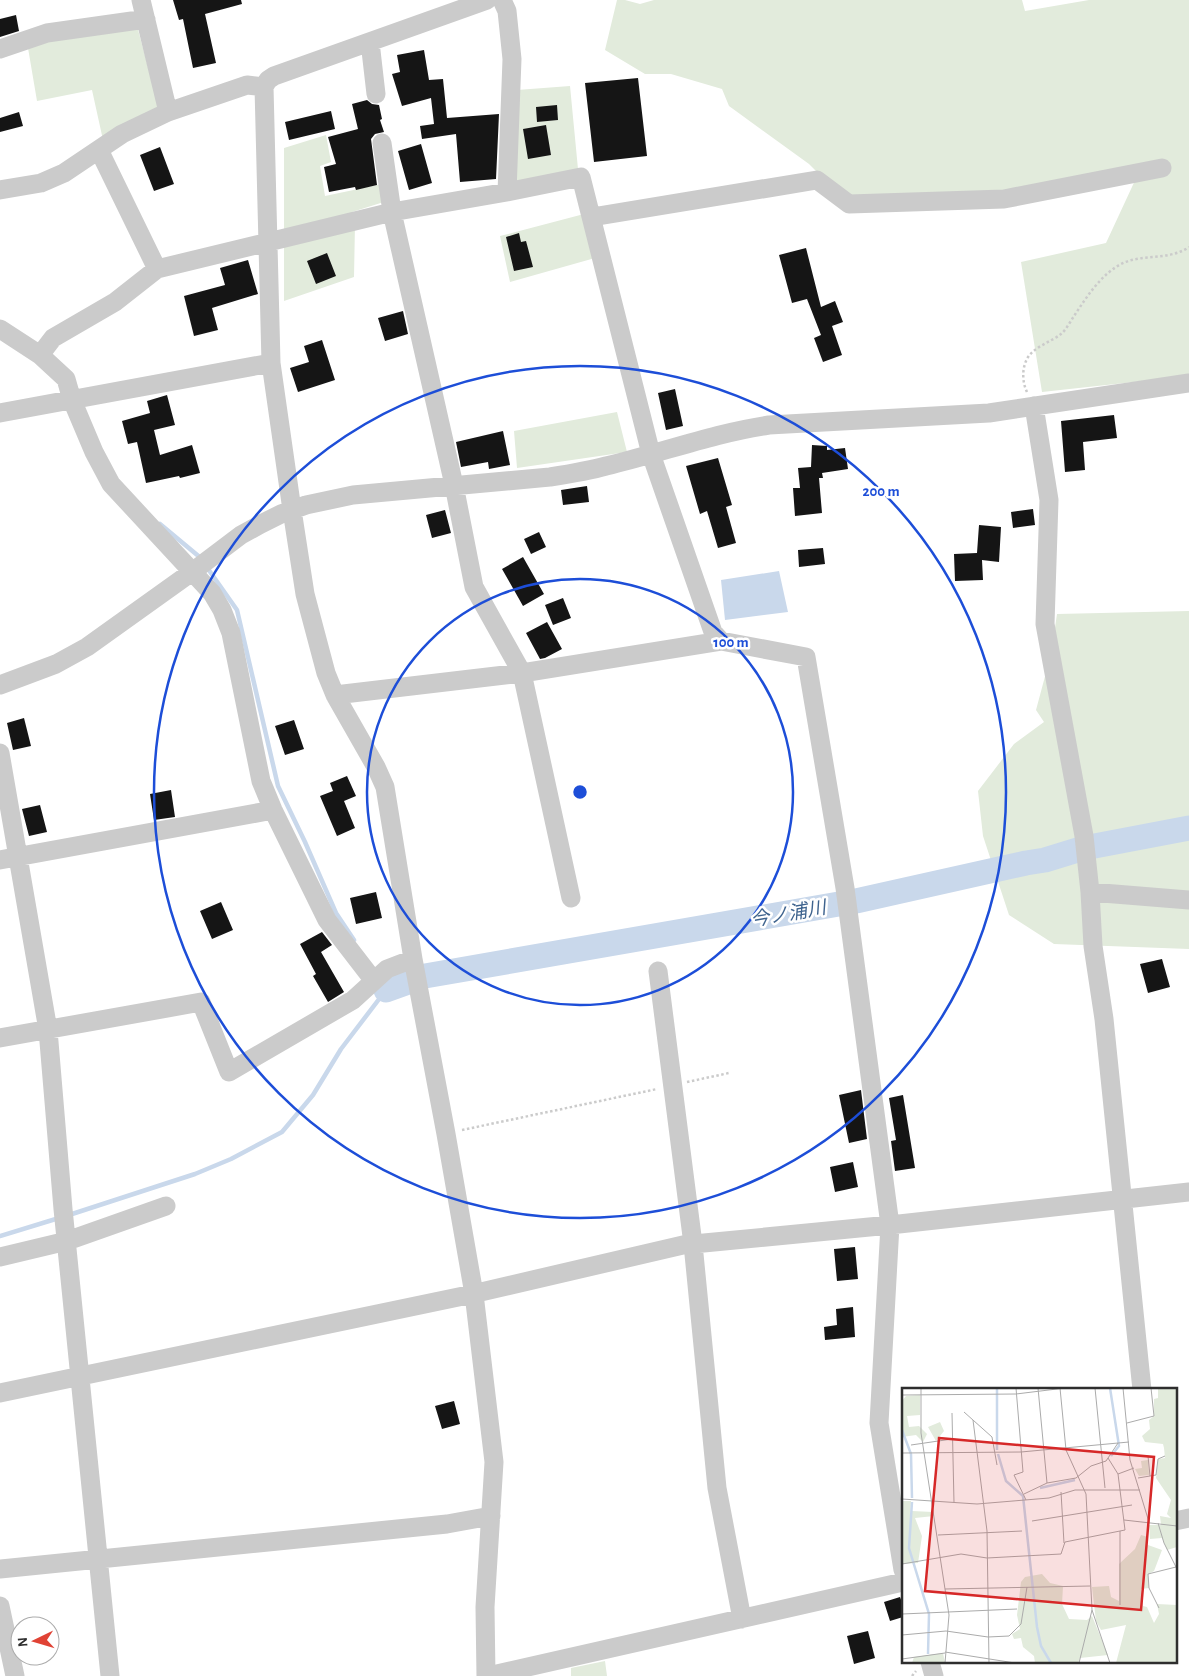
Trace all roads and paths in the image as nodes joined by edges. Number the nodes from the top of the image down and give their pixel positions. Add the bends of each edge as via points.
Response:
1 (141, 0) edge
2 (487, 0) edge
3 (502, 0) edge
4 (146, 18) junction
5 (370, 42) junction
6 (0, 49) edge
7 (264, 87) junction
8 (376, 94) dead end
9 (168, 112) junction
10 (382, 143) dead end
11 (99, 150) junction
12 (1162, 168) dead end
13 (0, 190) edge
14 (507, 192) junction
15 (392, 212) junction
16 (592, 217) junction
17 (268, 242) junction
18 (1189, 247) edge
19 (157, 269) junction
20 (0, 329) edge
21 (40, 355) junction
22 (271, 363) junction
23 (1189, 383) edge
24 (72, 400) junction
25 (1034, 406) junction
26 (0, 414) edge
27 (651, 454) junction
28 (454, 486) junction
29 (292, 510) junction
30 (192, 573) junction
31 (722, 641) junction
32 (522, 674) junction
33 (0, 685) edge
34 (335, 695) junction
35 (0, 753) edge
36 (273, 810) junction
37 (18, 856) junction
38 (0, 860) edge
39 (1090, 892) junction
40 (571, 898) dead end
41 (1189, 900) edge
42 (413, 959) junction
43 (658, 971) dead end
44 (374, 980) junction
45 (48, 1030) junction
46 (0, 1038) edge
47 (729, 1073) dead end
48 (674, 1085) junction
49 (446, 1134) junction
50 (1189, 1192) edge
51 (1124, 1198) junction
52 (166, 1206) dead end
53 (890, 1225) junction
54 (67, 1241) junction
55 (693, 1244) junction
56 (0, 1257) edge
57 (474, 1294) junction
58 (80, 1376) junction
59 (1142, 1388) edge
60 (0, 1393) edge
61 (491, 1516) junction
62 (1189, 1518) edge
63 (1176, 1521) edge
64 (98, 1559) junction
65 (902, 1564) edge
66 (0, 1569) edge
67 (902, 1582) edge
68 (0, 1606) edge
69 (742, 1618) junction
70 (15, 1676) edge
71 (110, 1676) edge
72 (487, 1676) edge

1 - 4 street
2 - 5 street
3 - 14 street via 507,11 512,59
4 - 6 street via 47,33
4 - 9 street
5 - 7 street via 274,76
5 - 8 street
7 - 9 street via 247,86
7 - 17 street
9 - 11 street via 122,134
10 - 15 street
11 - 13 street via 64,173 41,183
11 - 19 street
12 - 16 street via 1004,199 849,204 817,180
14 - 15 street
14 - 16 street via 581,177
15 - 17 street
15 - 28 street
16 - 27 street
17 - 19 street
17 - 22 street
18 - 25 path via 1116,266 1094,287 1062,334 1028,357 1024,386
19 - 21 street via 115,302 53,338
20 - 21 street
21 - 24 street via 66,379
22 - 24 street
22 - 29 street
23 - 25 street
24 - 26 street
24 - 30 street via 111,484
25 - 27 street via 990,413 770,425 742,429
25 - 39 street via 1049,500 1045,624 1084,836
27 - 28 street via 568,474
27 - 31 street via 713,632
28 - 29 street via 353,495
28 - 32 street via 474,586
29 - 30 street via 241,535
29 - 34 street via 305,594
30 - 33 street via 87,647 56,664
30 - 36 street via 212,592 231,633 262,781
31 - 32 street
31 - 53 street via 806,657 845,888
32 - 34 street
32 - 40 street
34 - 42 street via 385,787
35 - 37 street
36 - 37 street
36 - 44 street via 327,920
37 - 38 street
37 - 45 street
39 - 41 street
39 - 51 street
42 - 44 street via 386,969
42 - 49 street
43 - 48 street
44 - 45 street via 353,1000 229,1072 201,1002
45 - 46 street
45 - 54 street
47 - 48 path
48 - 49 path
48 - 55 street
49 - 57 street
50 - 51 street
51 - 53 street
51 - 59 street
52 - 54 street
53 - 55 street
53 - 65 street via 879,1423
54 - 56 street
54 - 58 street
55 - 57 street
55 - 69 street via 717,1488
57 - 58 street
57 - 61 street via 494,1462
58 - 60 street
58 - 64 street
61 - 64 street via 447,1524
61 - 72 street via 485,1607
62 - 63 street
64 - 66 street
64 - 71 street
67 - 69 street
68 - 70 street
69 - 72 street

